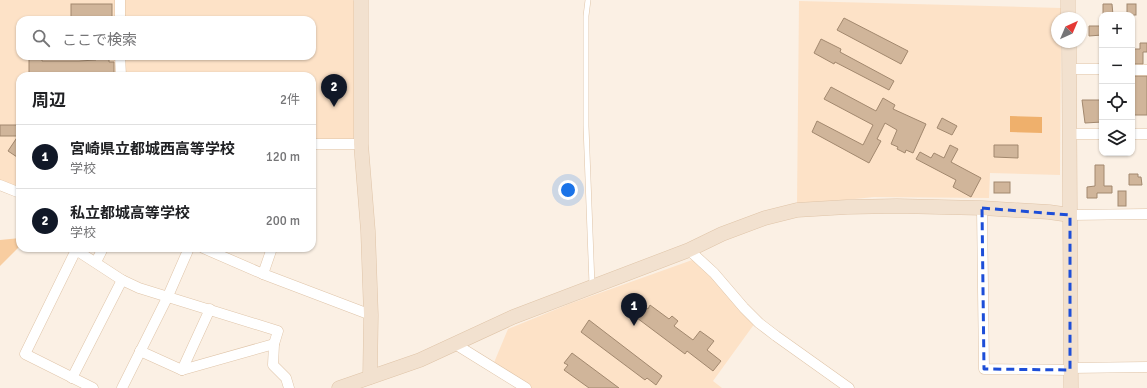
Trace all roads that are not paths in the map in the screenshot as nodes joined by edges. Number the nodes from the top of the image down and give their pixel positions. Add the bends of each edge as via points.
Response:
1 (120, 0) edge
2 (361, 0) edge
3 (588, 0) edge
4 (1068, 0) edge
5 (1068, 12) edge
6 (120, 16) edge
7 (1069, 48) edge
8 (120, 60) edge
9 (1070, 69) junction
10 (1099, 70) edge
11 (1135, 70) edge
12 (1147, 70) edge
13 (121, 72) edge
14 (1069, 134) junction
15 (1099, 134) edge
16 (1135, 134) edge
17 (1147, 134) edge
18 (316, 144) edge
19 (362, 144) junction
20 (0, 185) edge
21 (16, 191) edge
22 (982, 208) junction
23 (1147, 214) edge
24 (1070, 215) junction
25 (689, 250) junction
26 (75, 252) edge
27 (79, 252) edge
28 (101, 252) edge
29 (187, 252) edge
30 (221, 252) edge
31 (271, 252) edge
32 (96, 262) junction
33 (263, 274) junction
34 (122, 280) junction
35 (592, 287) junction
36 (168, 296) junction
37 (210, 309) junction
38 (371, 315) junction
39 (274, 344) junction
40 (455, 344) junction
41 (140, 351) junction
42 (1147, 367) edge
43 (1070, 369) junction
44 (182, 370) junction
45 (370, 377) junction
46 (72, 378) junction
47 (93, 388) edge
48 (122, 388) edge
49 (290, 388) edge
50 (339, 388) edge
51 (526, 388) edge
52 (849, 388) edge
53 (1070, 388) edge

1 - 6 street
2 - 19 street
3 - 35 lane via 586,126
4 - 5 street
7 - 9 street
8 - 13 street
9 - 10 street
9 - 14 street
11 - 12 street
14 - 15 street
14 - 24 street
16 - 17 street
18 - 19 street
19 - 38 street
20 - 21 street
22 - 24 street
22 - 25 street via 897,206 797,210 765,218
22 - 43 street via 984,369
23 - 24 street
24 - 43 street
25 - 35 street
25 - 52 street via 760,323
26 - 46 street via 25,354
27 - 32 street
28 - 32 street
29 - 36 street
30 - 33 street
31 - 33 street
32 - 34 street
33 - 38 street
34 - 36 street
34 - 46 street
35 - 40 street via 513,317
36 - 37 street
36 - 41 street
37 - 39 street via 278,331
37 - 44 street
38 - 45 street
39 - 44 street
39 - 49 street via 273,365 286,378
40 - 45 street via 420,360
40 - 51 street
41 - 44 street
41 - 48 street
42 - 43 street
43 - 53 street
45 - 50 street
46 - 47 street

